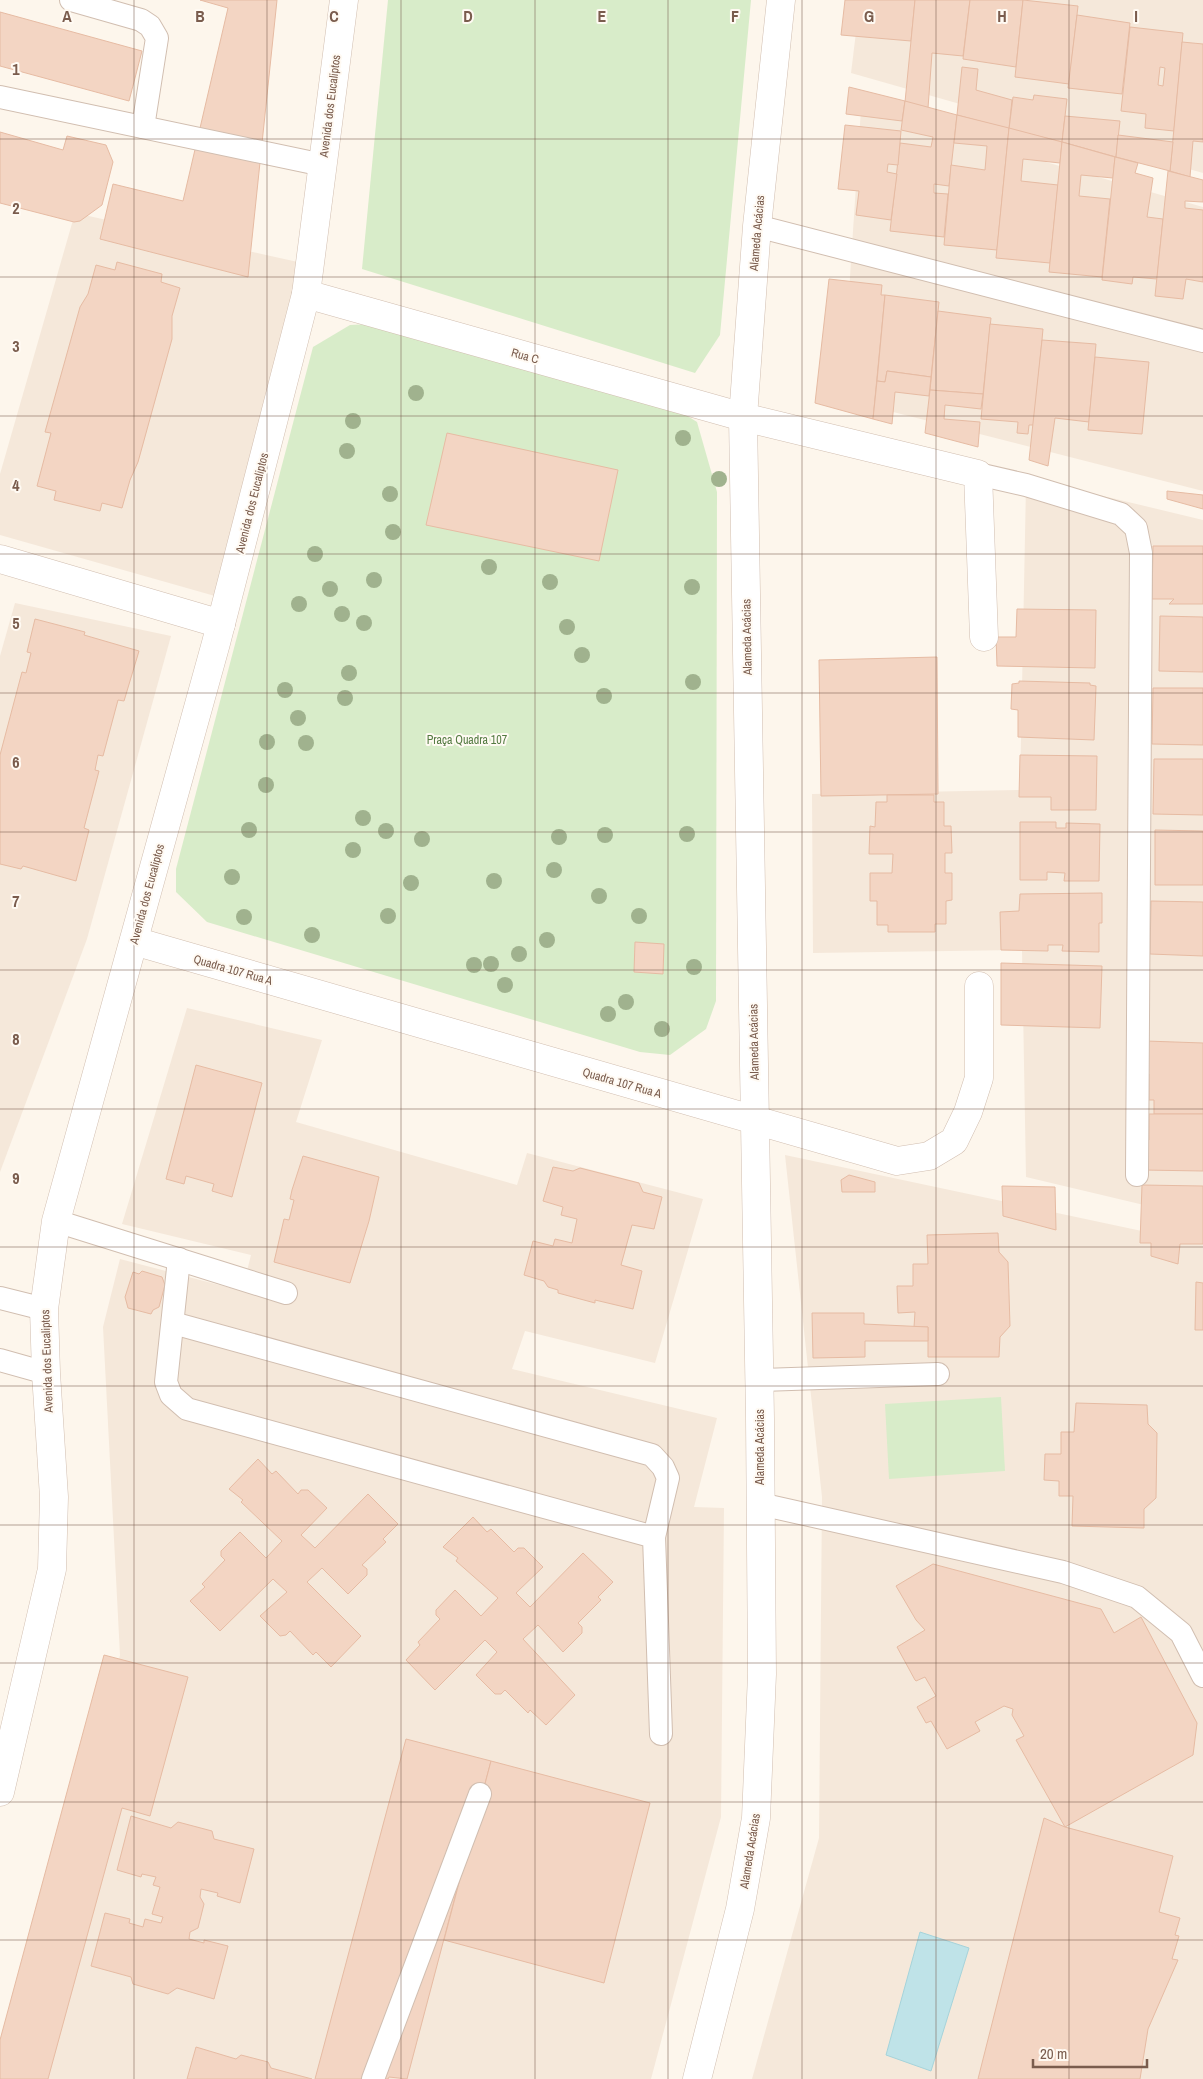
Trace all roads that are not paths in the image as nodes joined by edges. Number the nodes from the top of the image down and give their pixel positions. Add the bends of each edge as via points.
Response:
1 (70, 0) edge
2 (344, 0) edge
3 (781, 0) edge
4 (0, 97) edge
5 (143, 127) junction
6 (323, 165) junction
7 (757, 226) junction
8 (306, 294) junction
9 (1203, 341) edge
10 (743, 417) junction
11 (978, 474) junction
12 (0, 559) edge
13 (221, 624) junction
14 (984, 636) dead end
15 (134, 941) junction
16 (979, 986) dead end
17 (755, 1121) junction
18 (1137, 1175) dead end
19 (56, 1221) junction
20 (179, 1259) junction
21 (286, 1293) dead end
22 (0, 1298) edge
23 (44, 1309) junction
24 (172, 1323) junction
25 (0, 1360) edge
26 (46, 1373) junction
27 (938, 1374) dead end
28 (760, 1380) junction
29 (760, 1504) junction
30 (654, 1537) junction
31 (1203, 1676) edge
32 (661, 1734) dead end
33 (0, 1792) edge
34 (480, 1794) dead end
35 (372, 2079) edge
36 (697, 2079) edge

1 - 5 lane via 141,20 150,26 157,38
2 - 6 street, Avenida dos Eucaliptos
3 - 7 street, Alameda Acácias
4 - 5 lane
5 - 6 lane
6 - 8 street, Avenida dos Eucaliptos
7 - 9 lane
7 - 10 street, Alameda Acácias
8 - 10 street, Rua C
8 - 13 street, Avenida dos Eucaliptos
10 - 11 street, Rua C
10 - 17 street, Alameda Acácias
11 - 14 street
11 - 18 lane via 1121,514 1136,528 1141,553
12 - 13 street
13 - 15 street, Avenida dos Eucaliptos
15 - 17 street, Quadra 107 Rua A
15 - 19 street, Avenida dos Eucaliptos
16 - 17 street, Quadra 107 Rua A via 979,1078 954,1141 929,1156 897,1161
17 - 28 street, Alameda Acácias
19 - 20 lane
19 - 23 street, Avenida dos Eucaliptos
20 - 21 lane
20 - 24 lane
22 - 23 lane
23 - 26 street, Avenida dos Eucaliptos
24 - 30 lane via 166,1382 171,1395 187,1409
24 - 30 lane via 652,1455 663,1466 668,1478
25 - 26 lane
26 - 33 street, Avenida dos Eucaliptos via 54,1497 52,1569
27 - 28 lane
28 - 29 street, Alameda Acácias
29 - 31 lane via 1063,1572 1137,1597 1182,1633
29 - 36 street, Alameda Acácias via 762,1674 756,1818 740,1909
30 - 32 lane
34 - 35 lane

